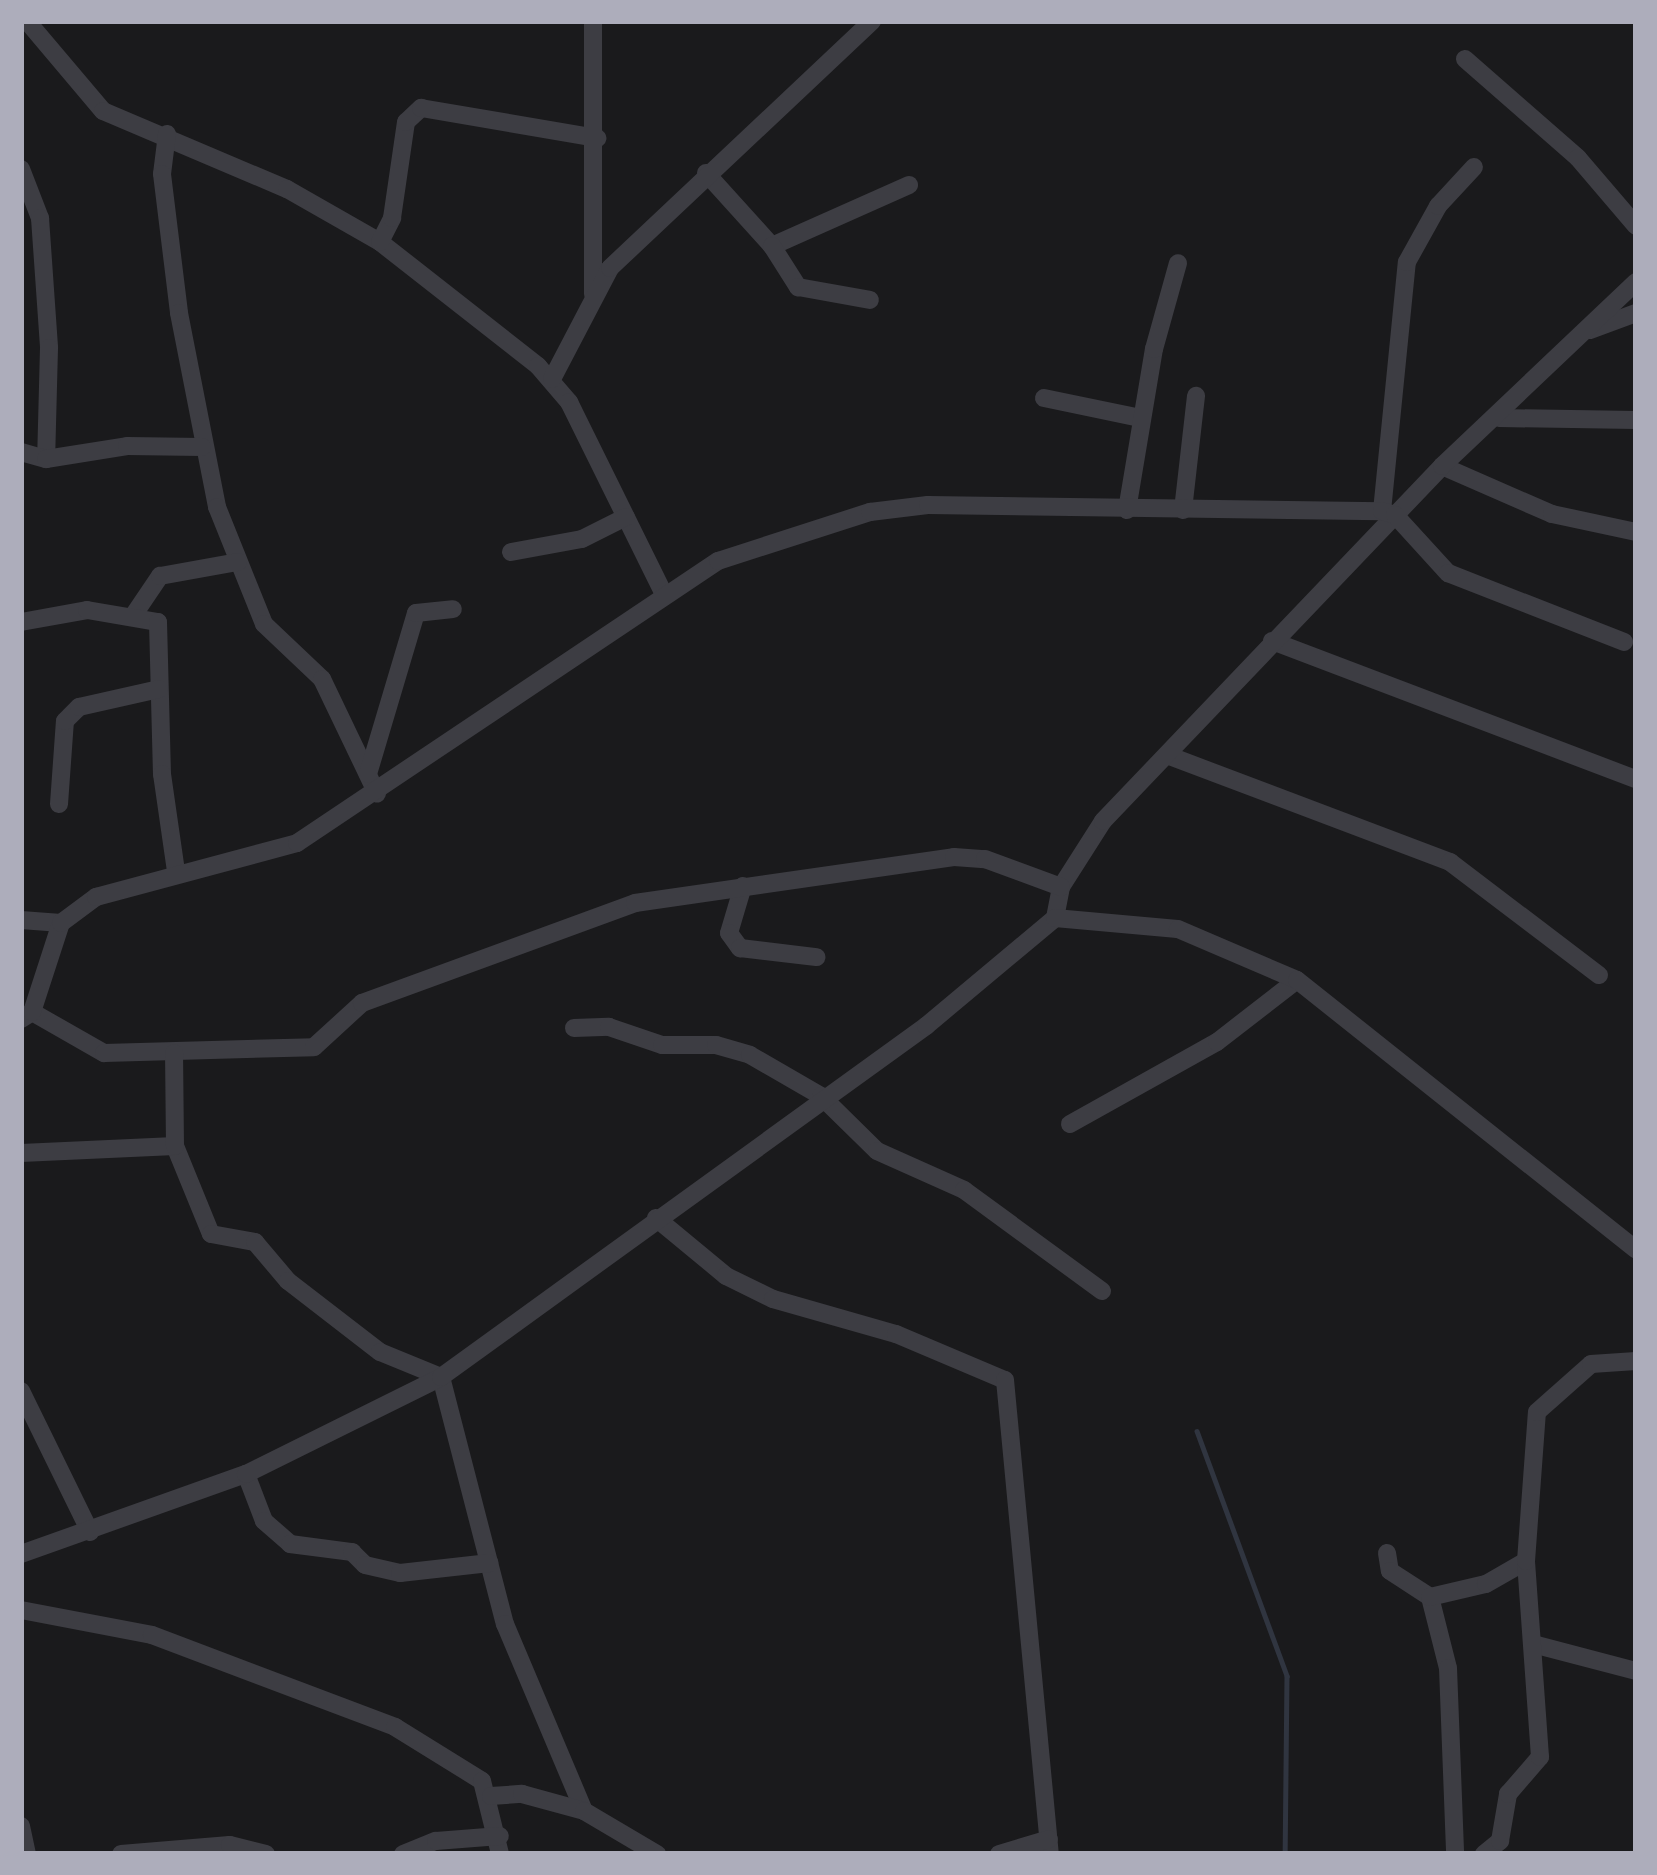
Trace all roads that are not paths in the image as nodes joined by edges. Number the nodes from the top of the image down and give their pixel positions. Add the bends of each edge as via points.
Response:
1 (28, 21) edge
2 (593, 21) edge
3 (859, 26) edge
4 (1465, 59) dead end
5 (166, 134) junction
6 (596, 138) junction
7 (1474, 167) dead end
8 (21, 170) edge
9 (706, 173) junction
10 (909, 185) dead end
11 (1636, 226) edge
12 (380, 242) junction
13 (772, 246) junction
14 (1178, 263) dead end
15 (1636, 282) edge
16 (592, 294) junction
17 (870, 300) dead end
18 (1636, 314) edge
19 (1584, 332) junction
20 (552, 379) junction
21 (1196, 396) dead end
22 (1044, 398) dead end
23 (1141, 418) junction
24 (1499, 418) junction
25 (1636, 419) edge
26 (202, 447) junction
27 (21, 452) edge
28 (46, 459) junction
29 (1442, 466) junction
30 (1184, 510) junction
31 (1127, 511) junction
32 (1388, 513) junction
33 (626, 517) junction
34 (1636, 532) edge
35 (511, 552) dead end
36 (238, 562) junction
37 (665, 596) junction
38 (453, 609) dead end
39 (135, 613) junction
40 (21, 622) edge
41 (1272, 641) junction
42 (1624, 642) dead end
43 (158, 689) junction
44 (1167, 755) junction
45 (368, 774) junction
46 (1636, 779) edge
47 (377, 794) junction
48 (59, 804) dead end
49 (176, 871) junction
50 (743, 886) junction
51 (1060, 887) junction
52 (1055, 919) junction
53 (21, 920) edge
54 (62, 923) junction
55 (816, 957) dead end
56 (1599, 974) dead end
57 (1297, 980) junction
58 (27, 1015) edge
59 (574, 1028) dead end
60 (174, 1053) junction
61 (821, 1096) junction
62 (1070, 1124) dead end
63 (175, 1146) junction
64 (21, 1153) edge
65 (656, 1218) junction
66 (1636, 1250) edge
67 (1102, 1292) dead end
68 (1636, 1361) edge
69 (441, 1377) junction
70 (21, 1390) edge
71 (246, 1474) junction
72 (90, 1532) junction
73 (1387, 1553) dead end
74 (21, 1554) edge
75 (1526, 1562) junction
76 (489, 1563) junction
77 (1430, 1597) junction
78 (21, 1610) edge
79 (1533, 1644) junction
80 (1636, 1671) edge
81 (491, 1796) junction
82 (584, 1811) junction
83 (21, 1826) edge
84 (500, 1845) edge
85 (1049, 1846) edge
86 (27, 1854) edge
87 (121, 1854) edge
88 (266, 1854) edge
89 (404, 1854) edge
90 (657, 1854) edge
91 (999, 1854) edge
92 (1454, 1854) edge
93 (1484, 1854) edge

1 - 5 street via 103,111
2 - 6 street
3 - 9 street
4 - 11 street via 1577,158
5 - 12 street
5 - 26 street via 162,174
6 - 12 street via 421,108 406,122 392,218
6 - 16 street
7 - 32 street via 1438,206 1403,279
8 - 28 street via 40,218 50,348
9 - 13 street
9 - 16 street
10 - 13 street
12 - 20 street
13 - 17 street via 798,287
14 - 23 street
15 - 19 street
16 - 20 street
18 - 19 street
19 - 24 street
20 - 33 street
21 - 30 street
22 - 23 street
23 - 31 street
24 - 25 street
24 - 29 street
26 - 28 street via 127,446
26 - 36 street
27 - 28 street
29 - 32 street
29 - 34 street via 1552,514
30 - 31 street
30 - 32 street
31 - 37 street via 928,505 870,512 718,561
32 - 41 street
32 - 42 street via 1448,573
33 - 35 street via 582,539
33 - 37 street
36 - 39 street via 160,576
36 - 45 street via 264,624 322,679
37 - 47 street
38 - 45 street via 416,613
39 - 40 street via 88,610
39 - 43 street via 162,628
41 - 44 street
41 - 46 street
43 - 48 street via 79,707 65,721
43 - 49 street
44 - 51 street via 1103,821
44 - 56 street via 1450,862
45 - 47 street
47 - 49 street via 297,843
49 - 54 street via 96,897
50 - 51 street via 954,857 985,859
50 - 55 street via 729,933 740,948
50 - 60 street via 634,903 550,931 362,1003 314,1047
51 - 52 street
52 - 57 street via 1178,929
52 - 61 street via 926,1026
53 - 54 street
54 - 58 street
57 - 62 street via 1217,1042
57 - 66 street
58 - 60 street via 104,1053
59 - 61 street via 609,1027 688,1048 716,1045
60 - 63 street
61 - 65 street
61 - 67 street via 877,1151 964,1190
63 - 64 street
63 - 69 street via 211,1234 266,1248 288,1281 380,1352
65 - 69 street
65 - 85 street via 726,1276 773,1299 896,1334 1005,1380
68 - 75 street via 1591,1364 1537,1412
69 - 71 street
69 - 76 street
70 - 72 street
71 - 72 street
71 - 76 street via 264,1521 290,1544 352,1552 365,1565 406,1573
72 - 74 street
73 - 77 street via 1390,1571
75 - 77 street via 1486,1585
75 - 79 street
76 - 82 street via 522,1673 562,1747
77 - 92 street via 1448,1668
78 - 81 street via 152,1635 395,1727 468,1768
79 - 80 street
79 - 93 street via 1540,1757 1508,1793 1500,1841
81 - 82 street via 522,1794
81 - 84 street
82 - 90 street
83 - 86 street
84 - 89 street via 436,1841
85 - 91 street
87 - 88 street via 230,1845

